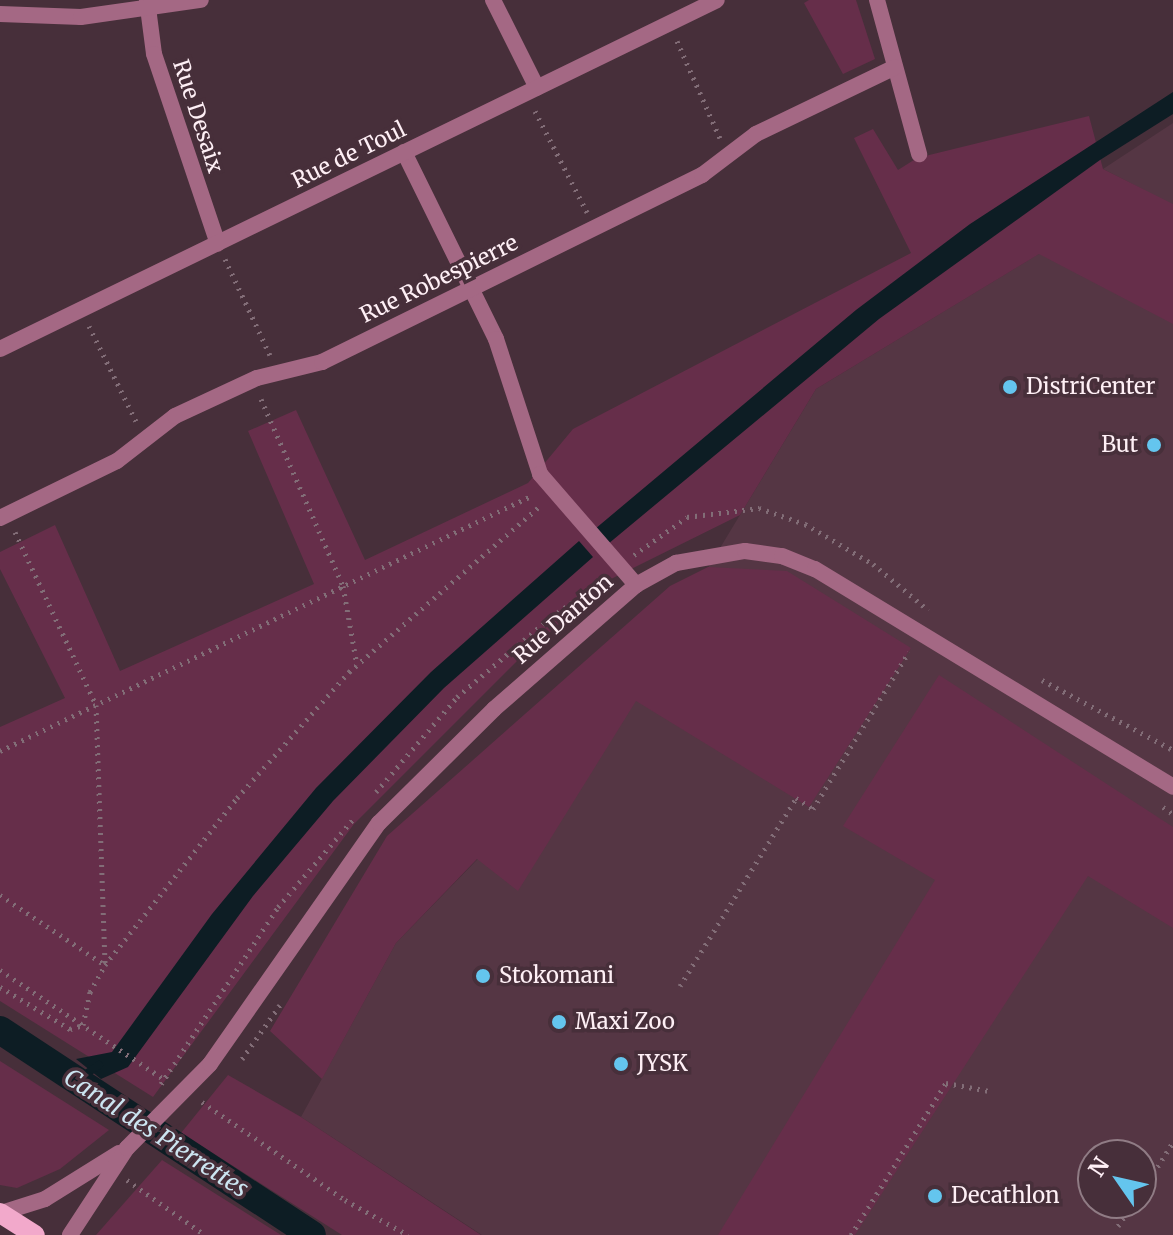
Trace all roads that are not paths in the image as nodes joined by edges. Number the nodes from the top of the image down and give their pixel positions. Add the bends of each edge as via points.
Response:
1 (201, 0) edge
2 (493, 0) edge
3 (717, 0) edge
4 (877, 0) edge
5 (147, 5) edge
6 (0, 14) edge
7 (895, 67) junction
8 (531, 90) junction
9 (404, 152) junction
10 (919, 154) dead end
11 (218, 244) junction
12 (471, 288) junction
13 (0, 349) edge
14 (3, 516) edge
15 (636, 585) junction
16 (1173, 787) edge
17 (127, 1148) junction
18 (0, 1213) edge
19 (35, 1235) edge
20 (70, 1235) edge

1 - 5 street
2 - 8 street
3 - 8 street, Rue de Toul
4 - 7 street
5 - 6 street via 81,17
5 - 11 street, Rue Desaix via 154,54
7 - 10 street
7 - 12 street, Rue Robespierre via 756,134 729,157
8 - 9 street, Rue de Toul
9 - 11 street, Rue de Toul
9 - 12 street
11 - 13 street, Rue de Toul
12 - 14 street, Rue Robespierre via 322,362 252,380 175,416 117,461
12 - 15 street via 496,339 532,454 551,491
15 - 16 street, Rue Danton via 676,563 709,554 745,551 799,562
15 - 17 street, Rue Danton via 478,722 379,823 180,1097
17 - 18 street via 45,1199
17 - 20 street
18 - 19 main road

